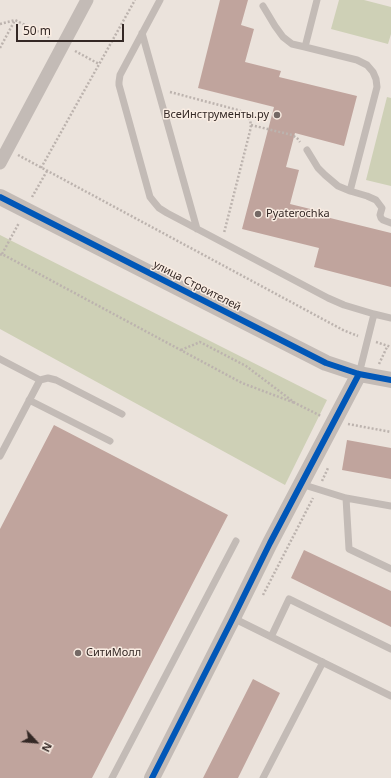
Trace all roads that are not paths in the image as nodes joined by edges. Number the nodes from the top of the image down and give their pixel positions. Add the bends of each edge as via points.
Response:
1 (87, 0) edge
2 (160, 0) edge
3 (317, 0) edge
4 (263, 6) dead end
5 (142, 33) junction
6 (305, 47) junction
7 (307, 150) road end
8 (0, 163) edge
9 (350, 191) junction
10 (0, 197) edge
11 (391, 223) edge
12 (197, 229) junction
13 (374, 314) junction
14 (391, 318) edge
15 (0, 359) edge
16 (366, 375) junction
17 (40, 380) junction
18 (391, 380) edge
19 (29, 400) junction
20 (122, 414) dead end
21 (110, 441) dead end
22 (0, 456) edge
23 (301, 484) junction
24 (346, 498) junction
25 (391, 506) edge
26 (236, 540) dead end
27 (391, 569) edge
28 (233, 618) junction
29 (271, 637) junction
30 (391, 649) edge
31 (323, 662) junction
32 (391, 696) edge
33 (112, 778) edge
34 (152, 778) edge
35 (263, 778) edge

1 - 8 street
2 - 5 lane
3 - 6 lane
4 - 6 lane via 283,37 292,44
5 - 12 lane
5 - 12 lane via 119,79 131,130 150,197 163,210
6 - 9 lane via 357,60 367,65 376,79 377,88
7 - 9 lane via 325,176
9 - 11 lane via 376,200 382,208 381,218
10 - 16 street, улица Строителей via 326,363
12 - 13 lane via 332,300
13 - 14 lane
13 - 16 lane via 368,339
15 - 17 lane
16 - 18 street, улица Строителей
16 - 23 street via 334,422
17 - 19 lane
17 - 20 lane via 56,380
19 - 21 lane
19 - 22 lane
23 - 24 lane
23 - 28 street
24 - 25 lane
24 - 27 lane via 350,548
26 - 33 lane
28 - 29 lane
28 - 34 street
29 - 30 lane via 289,599
29 - 31 lane
31 - 32 lane
31 - 35 lane

